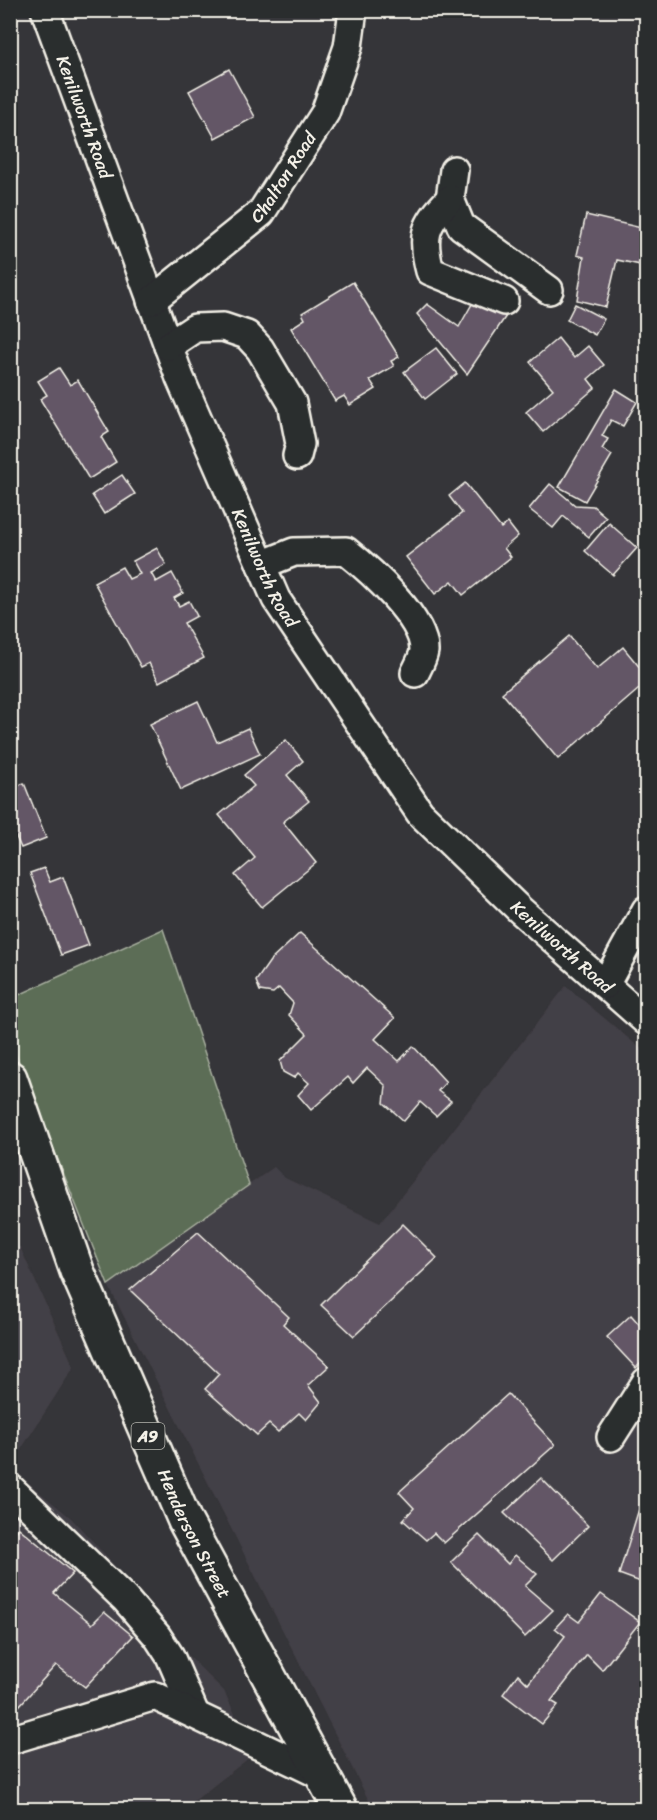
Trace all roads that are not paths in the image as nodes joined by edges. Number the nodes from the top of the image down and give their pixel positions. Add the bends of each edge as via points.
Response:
1 (45, 10) edge
2 (353, 10) edge
3 (454, 170) dead end
4 (450, 199) junction
5 (549, 290) dead end
6 (151, 301) junction
7 (504, 301) dead end
8 (168, 346) junction
9 (297, 456) dead end
10 (261, 565) junction
11 (415, 673) dead end
12 (646, 910) edge
13 (605, 985) junction
14 (646, 1021) edge
15 (10, 1078) edge
16 (646, 1382) edge
17 (611, 1437) dead end
18 (10, 1488) edge
19 (195, 1714) junction
20 (10, 1740) edge
21 (323, 1776) junction
22 (339, 1809) edge

1 - 6 street, Kenilworth Road
2 - 6 street, Chalton Road via 348,47 326,113 261,213
3 - 4 street
4 - 5 street via 461,226
4 - 7 street via 433,216 424,246 430,272
6 - 8 street, Kenilworth Road
8 - 9 street via 195,328 223,327 246,335 260,349 292,403 300,444
8 - 10 street, Kenilworth Road
10 - 11 street via 294,552 346,551 380,579 418,627 424,652
10 - 13 street, Kenilworth Road via 276,598 420,813
12 - 13 street
13 - 14 street, Kenilworth Road
15 - 21 main road, Henderson Street / A9 via 77,1271 185,1521
16 - 17 street
18 - 19 street via 125,1599 157,1636
19 - 20 street via 155,1696
19 - 21 street
21 - 22 main road, Henderson Street / A9

